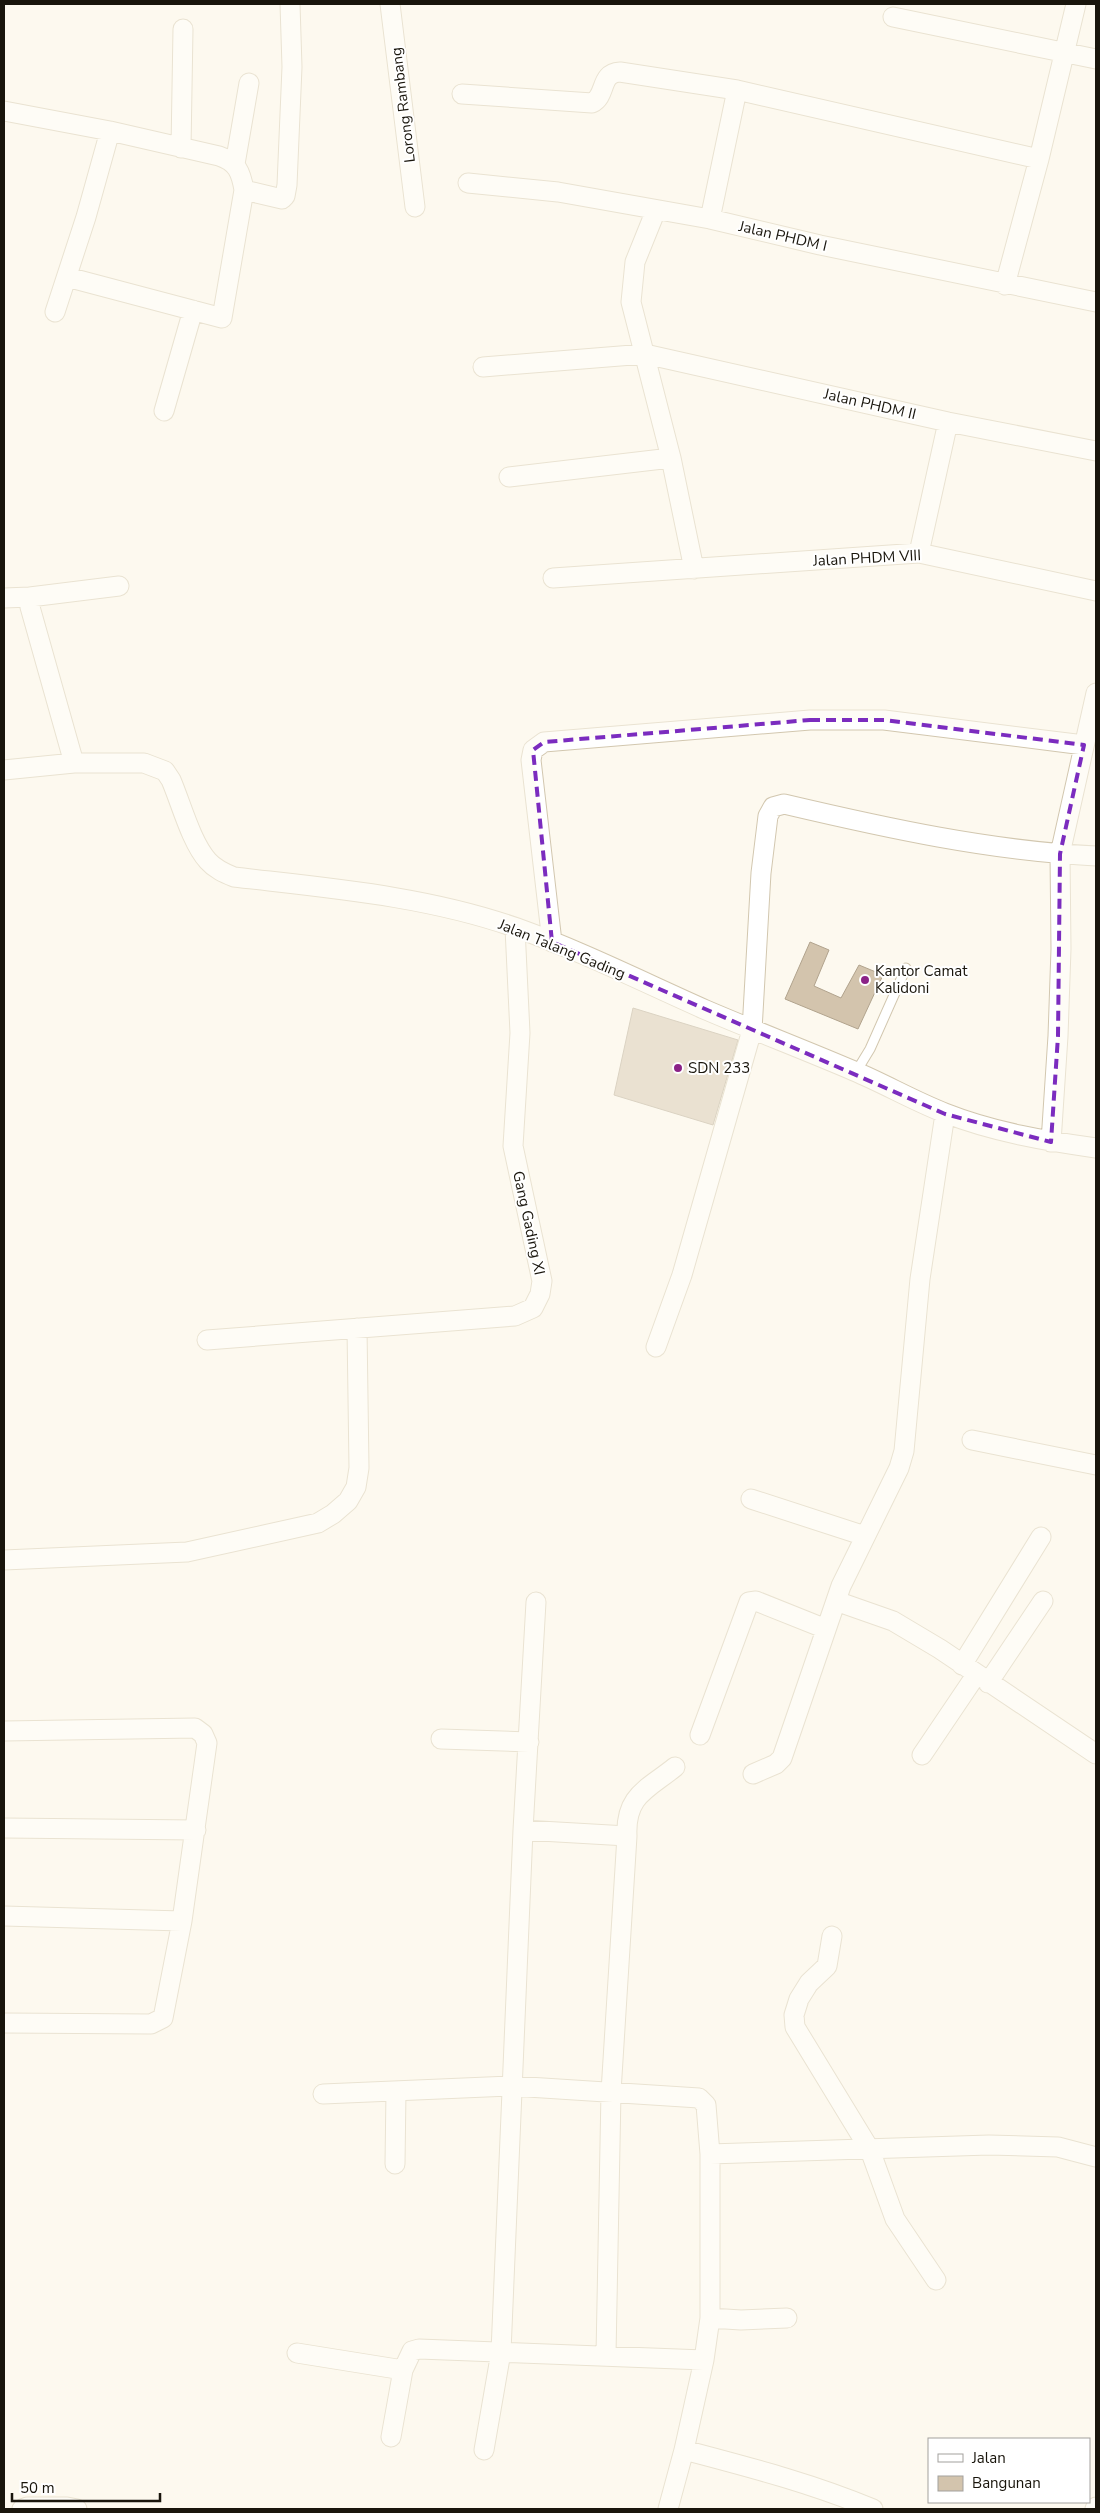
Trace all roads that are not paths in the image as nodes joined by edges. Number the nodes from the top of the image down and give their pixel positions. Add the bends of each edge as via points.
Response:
1 (290, 4) edge
2 (390, 4) edge
3 (1076, 4) edge
4 (892, 17) dead end
5 (183, 29) dead end
6 (1065, 52) junction
7 (1096, 59) edge
8 (250, 83) dead end
9 (737, 90) junction
10 (462, 94) dead end
11 (4, 111) edge
12 (110, 131) junction
13 (181, 148) junction
14 (1039, 159) junction
15 (235, 164) junction
16 (468, 183) dead end
17 (244, 190) junction
18 (415, 207) dead end
19 (656, 210) junction
20 (710, 219) junction
21 (67, 277) junction
22 (1005, 285) junction
23 (1096, 302) edge
24 (193, 310) junction
25 (55, 312) dead end
26 (645, 354) junction
27 (484, 367) dead end
28 (164, 411) dead end
29 (948, 422) junction
30 (1096, 451) edge
31 (671, 458) junction
32 (509, 476) dead end
33 (920, 553) junction
34 (694, 569) junction
35 (553, 578) dead end
36 (119, 586) dead end
37 (1096, 591) edge
38 (4, 598) edge
39 (30, 598) junction
40 (1096, 693) edge
41 (1084, 745) junction
42 (74, 763) junction
43 (4, 770) edge
44 (1060, 854) junction
45 (1096, 856) edge
46 (515, 928) junction
47 (552, 942) junction
48 (906, 968) dead end
49 (752, 1030) junction
50 (856, 1072) junction
51 (945, 1114) junction
52 (1051, 1142) junction
53 (1096, 1148) edge
54 (357, 1328) junction
55 (207, 1340) dead end
56 (656, 1347) dead end
57 (972, 1440) dead end
58 (1096, 1465) edge
59 (752, 1498) dead end
60 (865, 1536) junction
61 (1041, 1538) dead end
62 (4, 1560) edge
63 (836, 1601) junction
64 (1043, 1601) dead end
65 (536, 1602) dead end
66 (826, 1629) junction
67 (975, 1674) junction
68 (4, 1731) edge
69 (700, 1735) dead end
70 (441, 1739) dead end
71 (529, 1742) junction
72 (1095, 1748) edge
73 (922, 1755) dead end
74 (675, 1767) dead end
75 (753, 1774) dead end
76 (4, 1828) edge
77 (196, 1830) junction
78 (523, 1830) junction
79 (627, 1836) junction
80 (4, 1916) edge
81 (182, 1921) junction
82 (832, 1936) dead end
83 (4, 2023) edge
84 (512, 2086) junction
85 (396, 2091) junction
86 (611, 2092) junction
87 (323, 2094) dead end
88 (870, 2150) junction
89 (710, 2154) junction
90 (1096, 2157) edge
91 (396, 2164) dead end
92 (936, 2280) dead end
93 (710, 2318) junction
94 (787, 2318) dead end
95 (501, 2352) junction
96 (297, 2353) dead end
97 (606, 2355) junction
98 (704, 2360) junction
99 (403, 2370) junction
100 (391, 2437) dead end
101 (484, 2450) dead end
102 (684, 2450) junction
103 (22, 2509) edge
104 (77, 2509) edge
105 (668, 2509) edge
106 (872, 2509) edge

1 - 17 street via 292,67 285,196 278,199
2 - 18 street, Lorong Rambang
3 - 6 street
4 - 6 street
5 - 13 street
6 - 7 street
6 - 14 street
8 - 15 street
9 - 10 street via 620,72 612,73 606,79 600,96 592,103
9 - 14 street
9 - 20 street
11 - 12 street
12 - 13 street
12 - 21 street
13 - 15 street via 219,156
14 - 22 street
15 - 17 street via 241,173
16 - 19 street, Jalan PHDM I via 558,192
17 - 24 street via 222,318
19 - 20 street, Jalan PHDM I
19 - 26 street via 635,262 632,284 631,302
20 - 22 street, Jalan PHDM I
21 - 24 street
21 - 25 street
22 - 23 street, Jalan PHDM I
24 - 28 street
26 - 27 street, Jalan PHDM II
26 - 29 street, Jalan PHDM II
26 - 31 street
29 - 30 street, Jalan PHDM II
29 - 33 street
31 - 32 street
31 - 34 street
33 - 34 street, Jalan PHDM VIII
33 - 37 street, Jalan PHDM VIII
34 - 35 street, Jalan PHDM VIII
36 - 39 street
38 - 39 street
39 - 42 street
40 - 41 street
41 - 44 street
41 - 47 street via 884,720 810,720 544,742 533,750 531,760
42 - 43 street, Jalan Talang Gading
42 - 46 street, Jalan Talang Gading via 144,762 165,771 207,860 234,877 414,903
44 - 45 street
44 - 49 street via 936,836 784,804 775,806 768,816 761,873
44 - 52 street via 1058,1026
46 - 47 street, Jalan Talang Gading
46 - 54 street, Gang Gading XI via 520,1032 513,1146 542,1281 538,1302 533,1308 515,1316
47 - 49 street, Jalan Talang Gading
48 - 50 lane via 870,1049
49 - 50 street, Jalan Talang Gading
49 - 56 street via 682,1275
50 - 51 street, Jalan Talang Gading
51 - 52 street, Jalan Talang Gading
51 - 60 street via 920,1279 904,1451 899,1468
52 - 53 street, Jalan Talang Gading
54 - 55 street, Gang Gading XI
54 - 62 street via 359,1468 352,1495 333,1514 318,1523 187,1552
57 - 58 street
59 - 60 street
60 - 63 street
61 - 67 street
63 - 66 street
63 - 67 street via 893,1621
64 - 67 street
65 - 71 street
66 - 69 street via 756,1601 749,1602
66 - 75 street via 782,1758
67 - 72 street
67 - 73 street
68 - 77 street via 195,1728 206,1737 207,1743
70 - 71 street
71 - 78 street
74 - 79 street via 641,1791 632,1802 626,1821
76 - 77 street
77 - 81 street
78 - 79 street
78 - 84 street
79 - 86 street
80 - 81 street
81 - 83 street via 165,2015 158,2023
82 - 88 street via 827,1966 809,1983 799,2000 794,2015 795,2027
84 - 85 street
84 - 86 street
84 - 95 street
85 - 87 street
85 - 91 street
86 - 89 street via 699,2098 704,2101
86 - 97 street
88 - 89 street
88 - 90 street via 989,2145 1058,2147
88 - 92 street via 895,2219
89 - 93 street
93 - 94 street
93 - 98 street
95 - 97 street
95 - 99 street via 419,2349 412,2351
95 - 101 street
96 - 99 street
97 - 98 street
98 - 102 street
99 - 100 street
102 - 105 street
102 - 106 street via 768,2472
103 - 104 street

